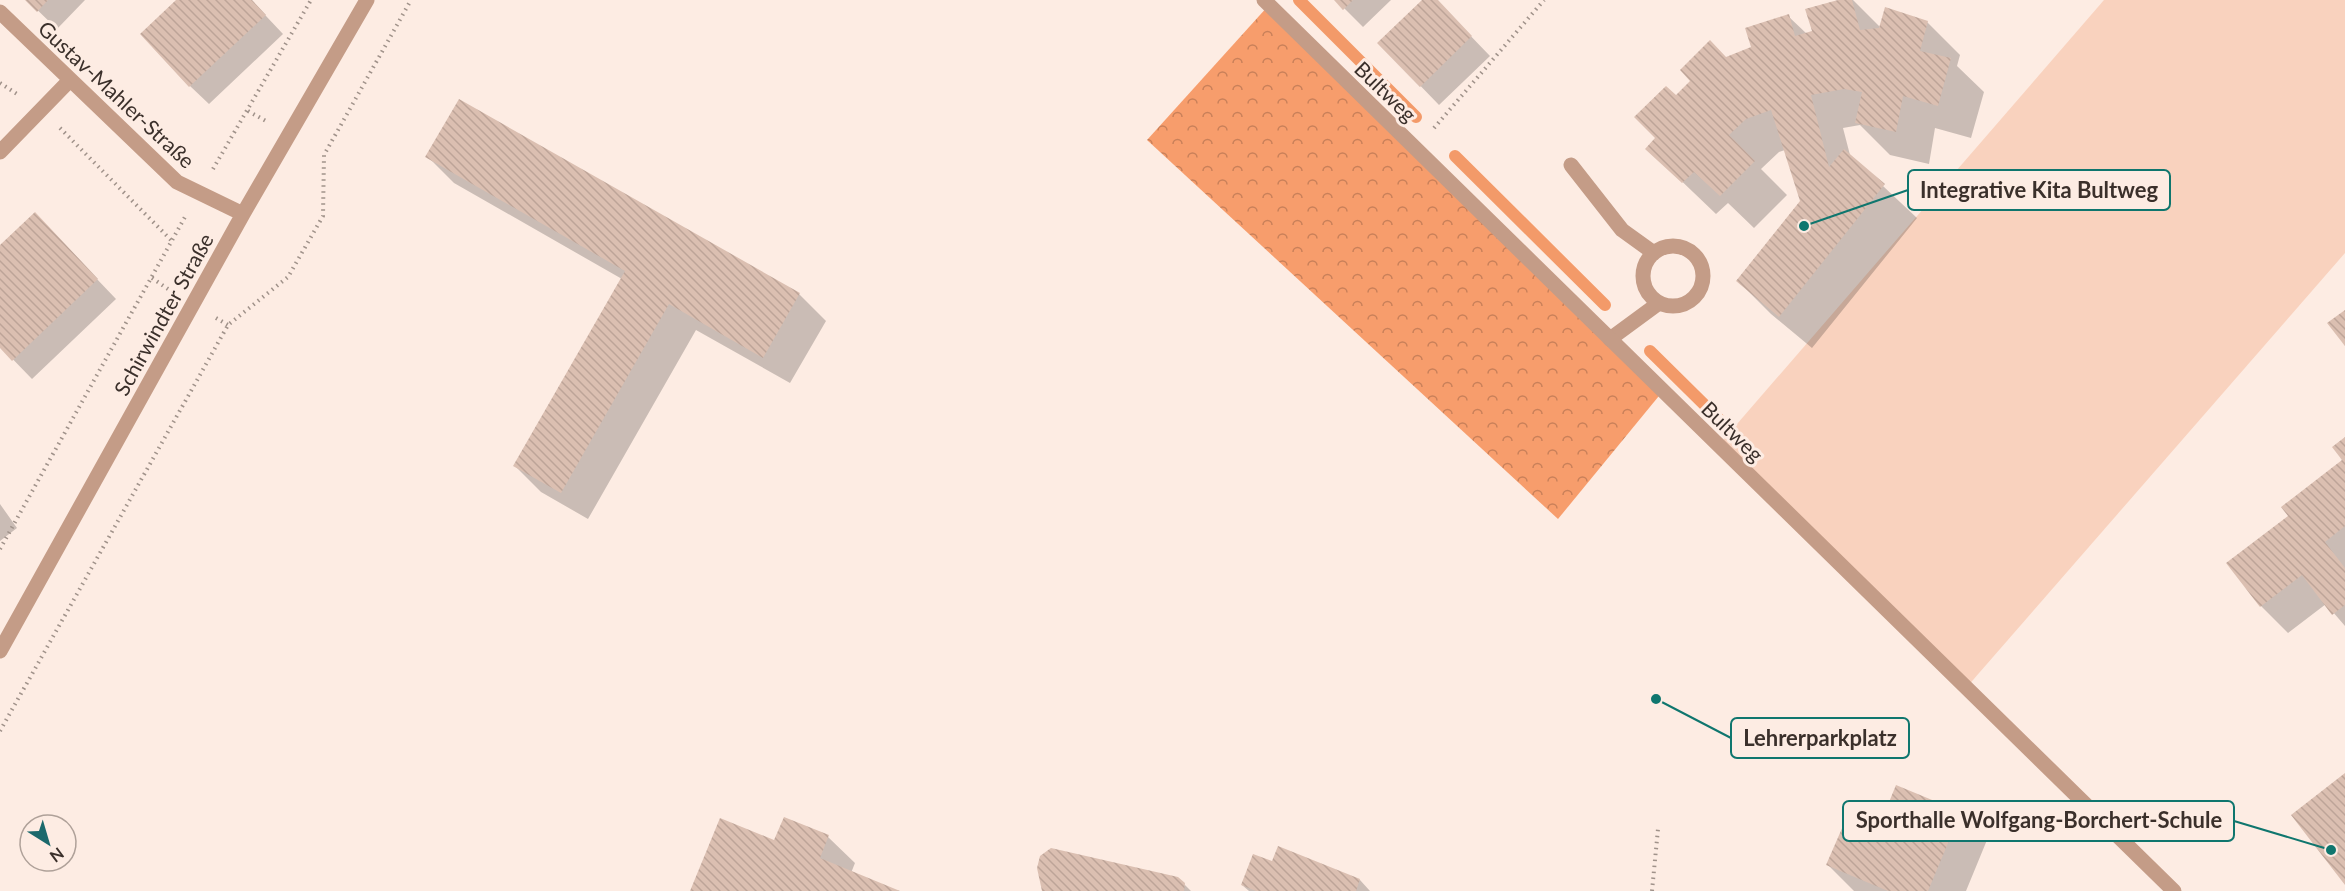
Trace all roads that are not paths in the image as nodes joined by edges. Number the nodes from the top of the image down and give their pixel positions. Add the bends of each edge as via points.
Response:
1 (366, 0) edge
2 (1264, 0) edge
3 (0, 12) edge
4 (70, 80) junction
5 (0, 152) edge
6 (1571, 165) dead end
7 (243, 214) junction
8 (1654, 253) junction
9 (1659, 303) junction
10 (1610, 339) junction
11 (0, 651) edge
12 (2174, 891) edge

1 - 7 street, Schirwindter Straße
2 - 10 street, Bultweg
3 - 4 street, Gustav-Mahler-Straße
4 - 5 street
4 - 7 street, Gustav-Mahler-Straße via 177,182
6 - 8 street via 1622,230
7 - 11 street, Schirwindter Straße
8 - 9 street via 1646,262 1644,285
8 - 9 street via 1664,248 1687,250 1702,267 1700,290 1692,299 1682,305
9 - 10 street
10 - 12 street, Bultweg

